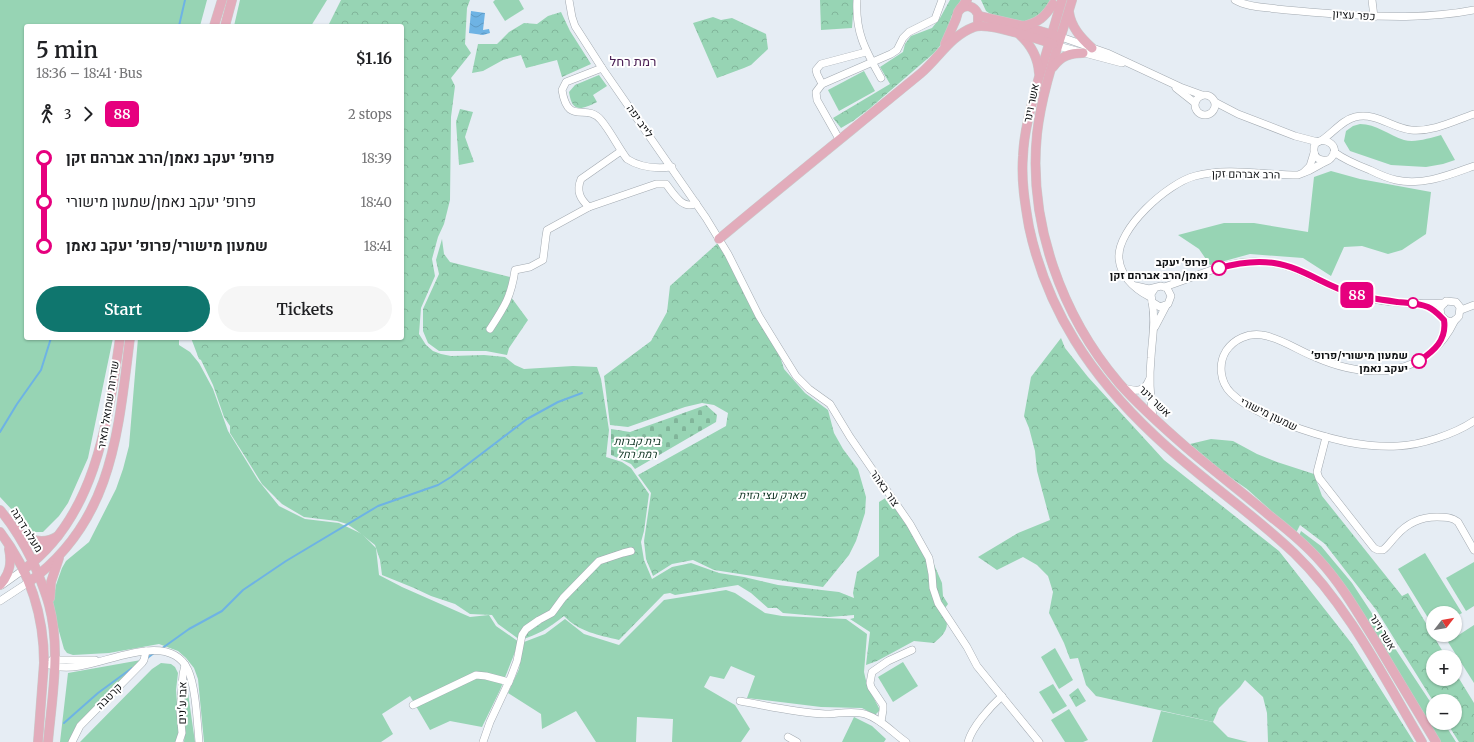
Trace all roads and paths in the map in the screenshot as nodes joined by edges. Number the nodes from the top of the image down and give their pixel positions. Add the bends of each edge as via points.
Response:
1 (222, 0) edge
2 (232, 0) edge
3 (569, 0) edge
4 (857, 0) edge
5 (942, 0) edge
6 (968, 0) edge
7 (976, 0) edge
8 (1062, 0) edge
9 (1072, 0) edge
10 (1235, 0) edge
11 (1372, 0) edge
12 (1054, 2) edge
13 (960, 9) junction
14 (1069, 10) junction
15 (1474, 10) edge
16 (977, 13) junction
17 (1374, 17) junction
18 (956, 19) junction
19 (215, 24) edge
20 (226, 24) edge
21 (971, 28) junction
22 (1021, 30) junction
23 (1050, 38) junction
24 (1060, 41) junction
25 (1092, 48) junction
26 (942, 51) junction
27 (866, 52) junction
28 (1083, 53) junction
29 (872, 62) junction
30 (1136, 66) junction
31 (602, 68) junction
32 (1051, 70) junction
33 (1040, 76) junction
34 (881, 78) dead end
35 (1165, 80) junction
36 (822, 84) junction
37 (1202, 95) junction
38 (1216, 102) junction
39 (1195, 103) junction
40 (1213, 112) junction
41 (1238, 114) junction
42 (1474, 114) edge
43 (1340, 126) junction
44 (1295, 136) junction
45 (839, 139) junction
46 (1320, 141) junction
47 (1333, 148) junction
48 (621, 151) junction
49 (1314, 151) junction
50 (1328, 160) junction
51 (1350, 162) junction
52 (1474, 166) edge
53 (672, 167) junction
54 (1301, 174) junction
55 (696, 203) junction
56 (589, 207) junction
57 (719, 239) junction
58 (1188, 278) junction
59 (1132, 285) junction
60 (1164, 287) junction
61 (1154, 288) junction
62 (1171, 296) junction
63 (1151, 300) junction
64 (1444, 303) junction
65 (1420, 304) junction
66 (1474, 305) edge
67 (1166, 306) junction
68 (1461, 310) junction
69 (1443, 318) junction
70 (1455, 320) junction
71 (490, 329) dead end
72 (1153, 335) junction
73 (120, 340) edge
74 (130, 340) edge
75 (1442, 340) junction
76 (1150, 376) junction
77 (1124, 388) junction
78 (1153, 417) junction
79 (1472, 423) edge
80 (1326, 437) junction
81 (0, 510) edge
82 (12, 526) junction
83 (0, 532) edge
84 (61, 534) junction
85 (6, 540) junction
86 (1474, 550) edge
87 (631, 551) dead end
88 (61, 554) junction
89 (33, 563) junction
90 (23, 570) junction
91 (39, 575) junction
92 (29, 582) junction
93 (0, 586) edge
94 (0, 601) edge
95 (50, 606) junction
96 (146, 650) junction
97 (912, 650) dead end
98 (44, 663) junction
99 (54, 663) junction
100 (185, 665) junction
101 (509, 682) junction
102 (1002, 696) junction
103 (740, 701) dead end
104 (413, 705) dead end
105 (881, 722) junction
106 (788, 737) dead end
107 (38, 742) edge
108 (48, 742) edge
109 (72, 742) edge
110 (179, 742) edge
111 (199, 742) edge
112 (483, 742) edge
113 (796, 742) edge
114 (906, 742) edge
115 (968, 742) edge
116 (1039, 742) edge
117 (1422, 742) edge
118 (1436, 742) edge

1 - 19 main road
2 - 20 main road
3 - 31 street, לייב יפה via 575,26
4 - 27 street via 860,38
5 - 29 street via 935,19 909,32 897,50
6 - 13 main road
7 - 16 main road
8 - 23 main road, אשר וינר
9 - 14 main road, אשר וינר
10 - 17 street, כפר עציון via 1248,5
11 - 17 street
12 - 22 main road via 1043,18
12 - 23 main road
13 - 16 main road via 966,6
13 - 18 main road
14 - 24 main road, אשר וינר
14 - 25 main road via 1076,30
15 - 17 street, כפר עציון via 1442,16
16 - 21 main road via 978,22
16 - 22 main road
18 - 21 main road via 961,27
18 - 26 main road
21 - 22 main road
21 - 26 main road
22 - 23 main road
22 - 33 main road via 1030,44
23 - 24 main road
23 - 33 main road, אשר וינר
24 - 25 street
24 - 28 street
24 - 32 main road, אשר וינר
25 - 30 street
26 - 45 main road via 925,69
27 - 29 street
27 - 36 street via 821,64 816,70
28 - 30 street
28 - 32 main road via 1063,57
29 - 34 street
29 - 36 street
30 - 35 street
31 - 48 street via 566,82 562,90 563,98 572,111 594,114 601,120
31 - 53 street, לייב יפה
32 - 77 main road, אשר וינר via 1041,108 1036,157 1044,234 1057,279 1073,313 1096,352
33 - 117 main road, אשר וינר via 1025,134 1025,201 1042,275 1070,334 1095,371 1130,412 1177,455 1268,530 1314,574 1350,622
35 - 37 street
35 - 39 street
36 - 45 street via 816,92 817,100
37 - 38 street via 1212,96
37 - 39 street
38 - 40 street
38 - 41 street
39 - 40 street via 1196,110 1201,114
40 - 41 street
41 - 44 street
42 - 43 street via 1430,130 1420,131 1404,129 1380,119 1364,116 1347,120
43 - 46 street
43 - 47 street
44 - 46 street
44 - 49 street
45 - 57 main road
46 - 47 street via 1329,141
46 - 49 street
47 - 50 street
47 - 51 street
48 - 53 street via 627,159 643,167
48 - 56 street via 581,178 578,185 579,193 582,201
49 - 50 street via 1320,160
49 - 54 street via 1310,166
50 - 51 street
50 - 54 street, הרב אברהם זקן
51 - 52 street via 1396,180 1412,182 1437,179
53 - 55 street, לייב יפה
54 - 59 street, הרב אברהם זקן via 1214,172 1192,176 1173,185 1148,207 1121,245 1120,266
55 - 56 street via 686,205 666,184 656,184
55 - 57 street, לייב יפה
56 - 71 street via 547,230 543,260 530,267 515,270 508,299
57 - 102 street, צור באהר via 759,316 796,376 830,404 910,524 929,558 938,603 977,666
58 - 60 street
58 - 62 street
58 - 65 street via 1234,264 1272,262 1293,268 1351,294
59 - 61 street
59 - 63 street, הרב אברהם זקן
60 - 61 street
60 - 62 street via 1169,290
61 - 63 street
62 - 67 street
63 - 67 street via 1160,307
63 - 72 street
64 - 65 street
64 - 68 street via 1453,301
64 - 69 street via 1440,308
65 - 69 street via 1429,307
66 - 68 street
67 - 72 street
68 - 70 street
69 - 70 street via 1450,322
69 - 75 street via 1445,329
70 - 75 street, שמעון מישורי
72 - 76 street
73 - 84 main road, שדרות שמואל מאיר via 112,389 94,467 82,499
74 - 88 main road, שדרות שמואל מאיר via 119,424 111,461 91,512
75 - 80 street, שמעון מישורי via 1412,364 1385,372 1370,372 1341,366 1263,335 1241,338 1232,344 1222,361 1221,371 1223,382 1230,392 1240,401 1273,417
76 - 77 street via 1141,390
76 - 78 street
77 - 78 main road, אשר וינר
78 - 118 main road, אשר וינר via 1303,543 1321,562 1362,620
79 - 80 street, שמעון מישורי via 1425,442 1406,446 1363,444
80 - 86 street via 1317,472 1319,478 1374,548 1383,550 1402,529 1415,521 1449,517 1458,522
81 - 82 main road, מעלה דרגה
82 - 84 main road via 26,537 38,541 47,541
82 - 89 main road, מעלה דרגה
83 - 85 main road, מעלה דרגה
84 - 89 main road, שדרות שמואל מאיר
85 - 90 main road, מעלה דרגה
85 - 93 main road via 11,559 10,567
87 - 101 street via 599,561 552,613 526,629
88 - 91 main road, שדרות שמואל מאיר
88 - 95 main road via 51,582
89 - 90 main road, שדרות שמואל מאיר
89 - 91 main road, מעלה דרגה
90 - 92 main road, מעלה דרגה
90 - 93 street, שדרות שמואל מאיר
91 - 92 main road, שדרות שמואל מאיר
91 - 95 main road, מעלה דרגה
92 - 94 street, שדרות שמואל מאיר
92 - 98 main road, מעלה דרגה via 40,614
95 - 99 main road via 54,629
96 - 99 street via 81,666
96 - 100 street via 167,652
96 - 109 street, קרטבה via 142,663 80,726
97 - 105 street via 872,672 871,687 883,705
98 - 99 street
98 - 107 main road, מעלה דרגה
99 - 108 main road
100 - 110 street, אבו ע'נים via 182,674 180,711 182,733
100 - 111 street via 193,688
101 - 104 street via 476,675
101 - 112 street
102 - 115 street via 984,715
102 - 116 street, צור באהר
103 - 105 street via 826,714 865,714
105 - 114 street
106 - 113 street

